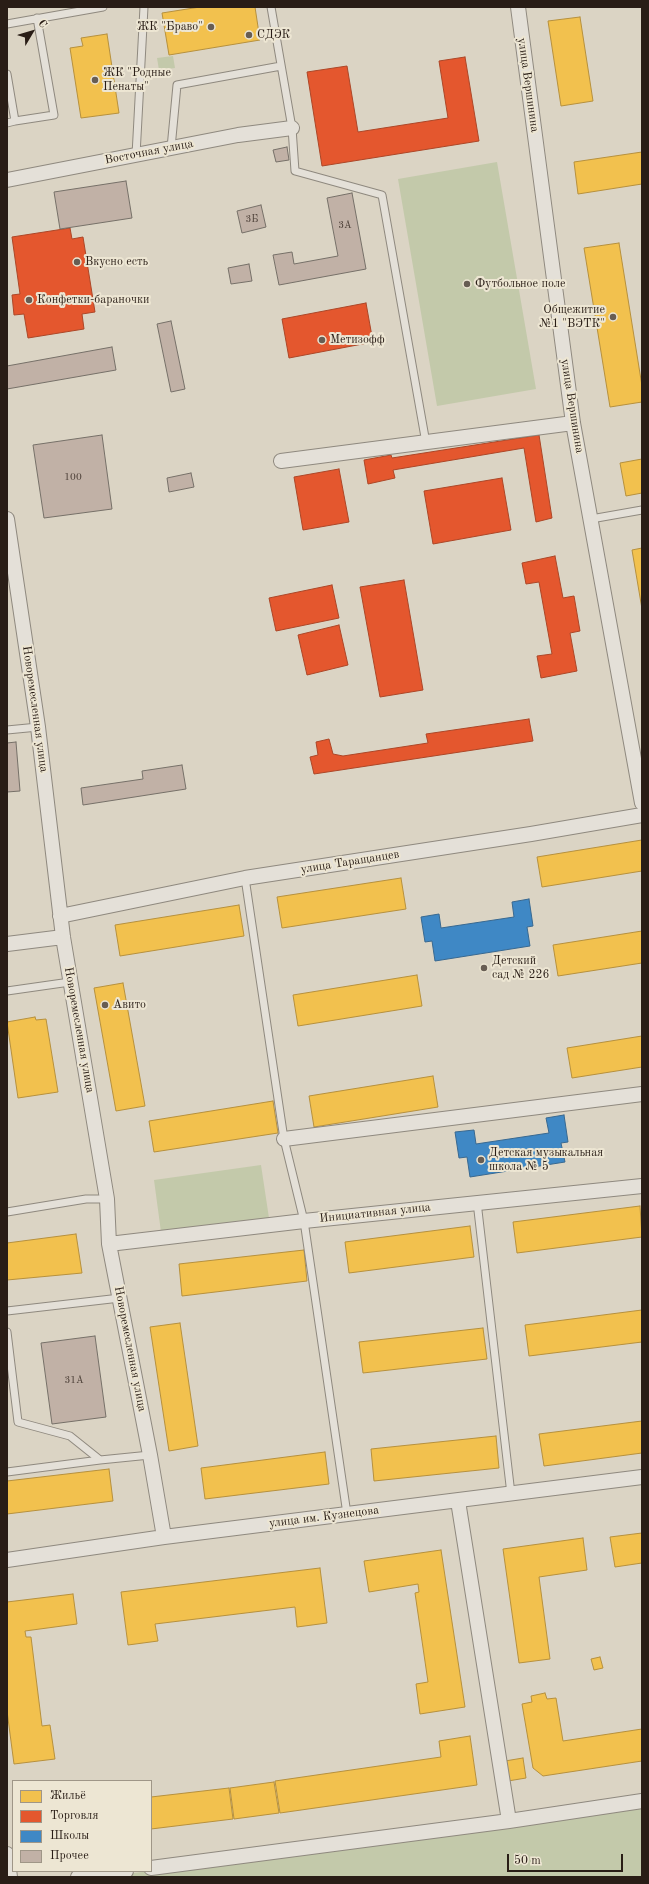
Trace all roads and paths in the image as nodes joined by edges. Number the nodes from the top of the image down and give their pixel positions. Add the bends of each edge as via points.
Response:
1 (103, 7) edge
2 (144, 7) edge
3 (271, 7) edge
4 (518, 7) edge
5 (38, 18) junction
6 (7, 24) edge
7 (281, 66) junction
8 (7, 74) edge
9 (15, 122) junction
10 (7, 123) edge
11 (292, 128) junction
12 (171, 148) junction
13 (136, 155) junction
14 (7, 180) edge
15 (573, 423) junction
16 (426, 443) junction
17 (281, 461) dead end
18 (642, 510) edge
19 (7, 519) edge
20 (591, 519) junction
21 (38, 727) junction
22 (7, 730) edge
23 (638, 754) edge
24 (642, 803) edge
25 (642, 815) edge
26 (245, 878) junction
27 (60, 916) junction
28 (63, 937) junction
29 (7, 944) edge
30 (70, 982) junction
31 (7, 991) edge
32 (642, 1094) edge
33 (284, 1139) junction
34 (642, 1186) edge
35 (107, 1199) junction
36 (477, 1202) junction
37 (7, 1212) edge
38 (304, 1221) junction
39 (109, 1244) junction
40 (120, 1298) junction
41 (7, 1311) edge
42 (7, 1332) edge
43 (150, 1455) junction
44 (100, 1460) junction
45 (7, 1472) edge
46 (642, 1477) edge
47 (511, 1494) junction
48 (458, 1501) junction
49 (347, 1514) junction
50 (164, 1538) junction
51 (7, 1560) edge
52 (642, 1801) edge
53 (509, 1821) junction
54 (7, 1854) edge
55 (152, 1868) edge
56 (118, 1872) edge
57 (10, 1877) edge
58 (78, 1877) edge

1 - 5 lane
2 - 13 lane
3 - 7 lane
4 - 15 street, улица Вершинина
5 - 6 lane
5 - 9 lane via 54,115
7 - 11 lane
7 - 12 lane via 176,84
8 - 9 lane
9 - 10 lane
11 - 12 street, Восточная улица
11 - 16 lane via 295,171 382,195
12 - 13 street, Восточная улица
13 - 14 street, Восточная улица
15 - 16 street
15 - 20 street, улица Вершинина
16 - 17 street
18 - 20 lane
19 - 21 street, Новоремесленная улица
20 - 23 street, улица Вершинина
21 - 22 lane
21 - 27 street, Новоремесленная улица
23 - 24 street, улица Вершинина
25 - 26 street, улица Таращанцев
26 - 27 street, улица Таращанцев
26 - 33 lane
27 - 28 street, Новоремесленная улица
28 - 29 street
28 - 30 street, Новоремесленная улица
30 - 31 lane
30 - 35 street, Новоремесленная улица
32 - 33 street
33 - 38 lane
34 - 36 street, Инициативная улица
35 - 37 lane via 86,1199
35 - 39 street, Новоремесленная улица
36 - 38 street, Инициативная улица
36 - 47 lane
38 - 39 street, Инициативная улица
38 - 49 lane
39 - 40 street, Новоремесленная улица
40 - 41 lane
40 - 43 street, Новоремесленная улица
42 - 44 lane via 18,1422 70,1436
43 - 44 lane
43 - 50 street, Новоремесленная улица
44 - 45 lane
46 - 47 street, улица им. Кузнецова
47 - 48 street, улица им. Кузнецова
48 - 49 street, улица им. Кузнецова
48 - 53 street
49 - 50 street, улица им. Кузнецова
50 - 51 street, улица им. Кузнецова
52 - 53 street
53 - 55 street
54 - 57 street
56 - 58 street

